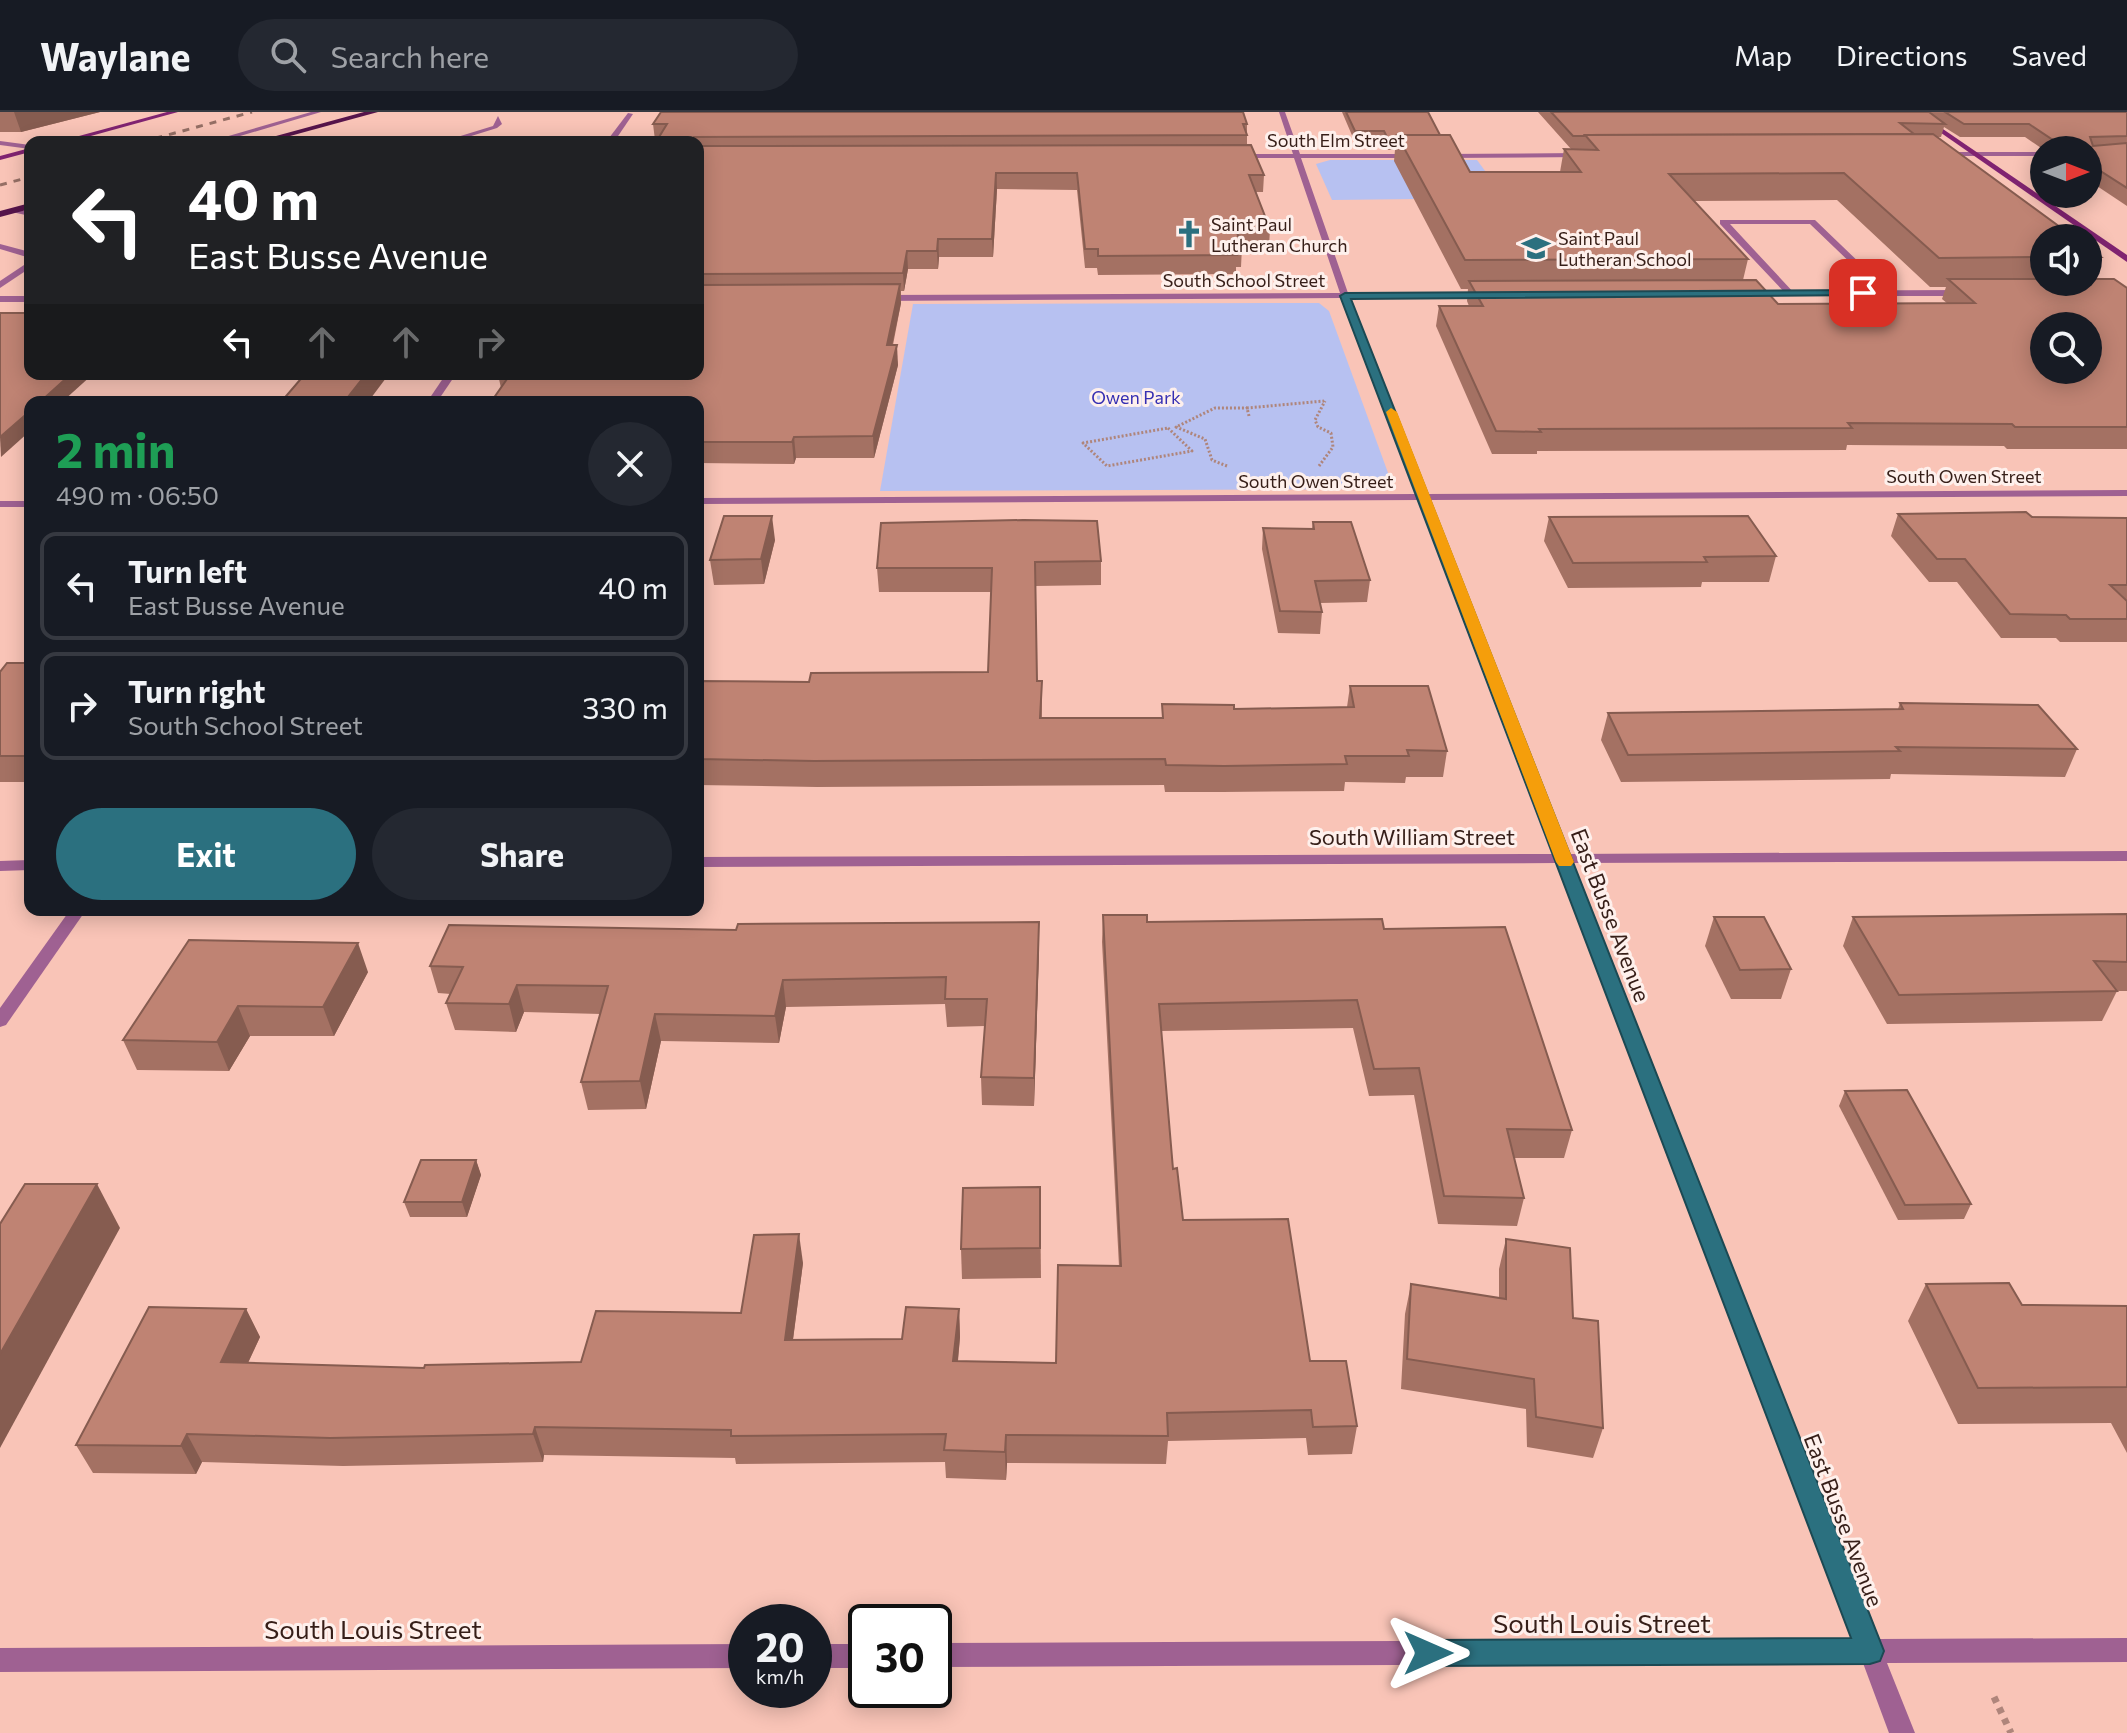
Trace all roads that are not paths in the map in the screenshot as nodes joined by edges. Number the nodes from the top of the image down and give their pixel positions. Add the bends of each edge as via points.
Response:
1 (175, 112) edge
2 (318, 112) edge
3 (374, 112) edge
4 (1282, 112) edge
5 (1914, 112) edge
6 (630, 114) dead end
7 (498, 118) dead end
8 (84, 136) edge
9 (233, 136) edge
10 (281, 136) edge
11 (465, 136) edge
12 (614, 136) edge
13 (0, 143) edge
14 (24, 147) edge
15 (24, 150) edge
16 (1925, 154) edge
17 (1974, 154) junction
18 (2030, 154) edge
19 (1595, 155) edge
20 (1235, 156) edge
21 (1297, 156) junction
22 (1422, 156) edge
23 (1438, 156) edge
24 (0, 158) edge
25 (24, 208) edge
26 (15, 210) junction
27 (24, 212) edge
28 (0, 214) edge
29 (0, 246) edge
30 (24, 253) edge
31 (2127, 259) edge
32 (24, 268) edge
33 (0, 285) edge
34 (1887, 293) junction
35 (1983, 293) edge
36 (1744, 294) edge
37 (1791, 294) junction
38 (1508, 295) edge
39 (1345, 296) junction
40 (872, 298) edge
41 (0, 299) edge
42 (24, 299) edge
43 (2127, 493) edge
44 (1426, 498) junction
45 (704, 501) edge
46 (0, 504) edge
47 (24, 504) edge
48 (2127, 856) edge
49 (1563, 858) junction
50 (704, 862) edge
51 (24, 865) edge
52 (0, 866) edge
53 (74, 916) edge
54 (0, 1021) edge
55 (2127, 1650) edge
56 (1870, 1651) junction
57 (952, 1655) edge
58 (728, 1656) edge
59 (0, 1660) edge
60 (1902, 1733) edge

1 - 8 main road
2 - 9 street
3 - 10 main road
4 - 21 street, East Busse Avenue
5 - 17 main road
6 - 12 street
7 - 11 street via 495,127
13 - 14 street
15 - 24 main road
16 - 17 street
17 - 18 street
17 - 31 main road
19 - 23 street
20 - 21 street, South Elm Street
21 - 22 street, South Elm Street
21 - 39 street, East Busse Avenue
25 - 26 main road
26 - 27 street
26 - 28 main road
29 - 30 street
32 - 33 street
34 - 35 street
34 - 37 street
34 - 37 street via 1812,222 1723,222
36 - 37 street
38 - 39 street, South School Street
39 - 40 street, South School Street
39 - 44 street, East Busse Avenue
41 - 42 street
43 - 44 street, South Owen Street
44 - 45 street, South Owen Street
44 - 49 street, East Busse Avenue
46 - 47 street
48 - 49 street, South William Street
49 - 50 street, South William Street
49 - 56 street, East Busse Avenue
51 - 52 street
53 - 54 street
55 - 56 street, South Louis Street
56 - 57 street, South Louis Street
56 - 60 street, East Busse Avenue
58 - 59 street, South Louis Street

